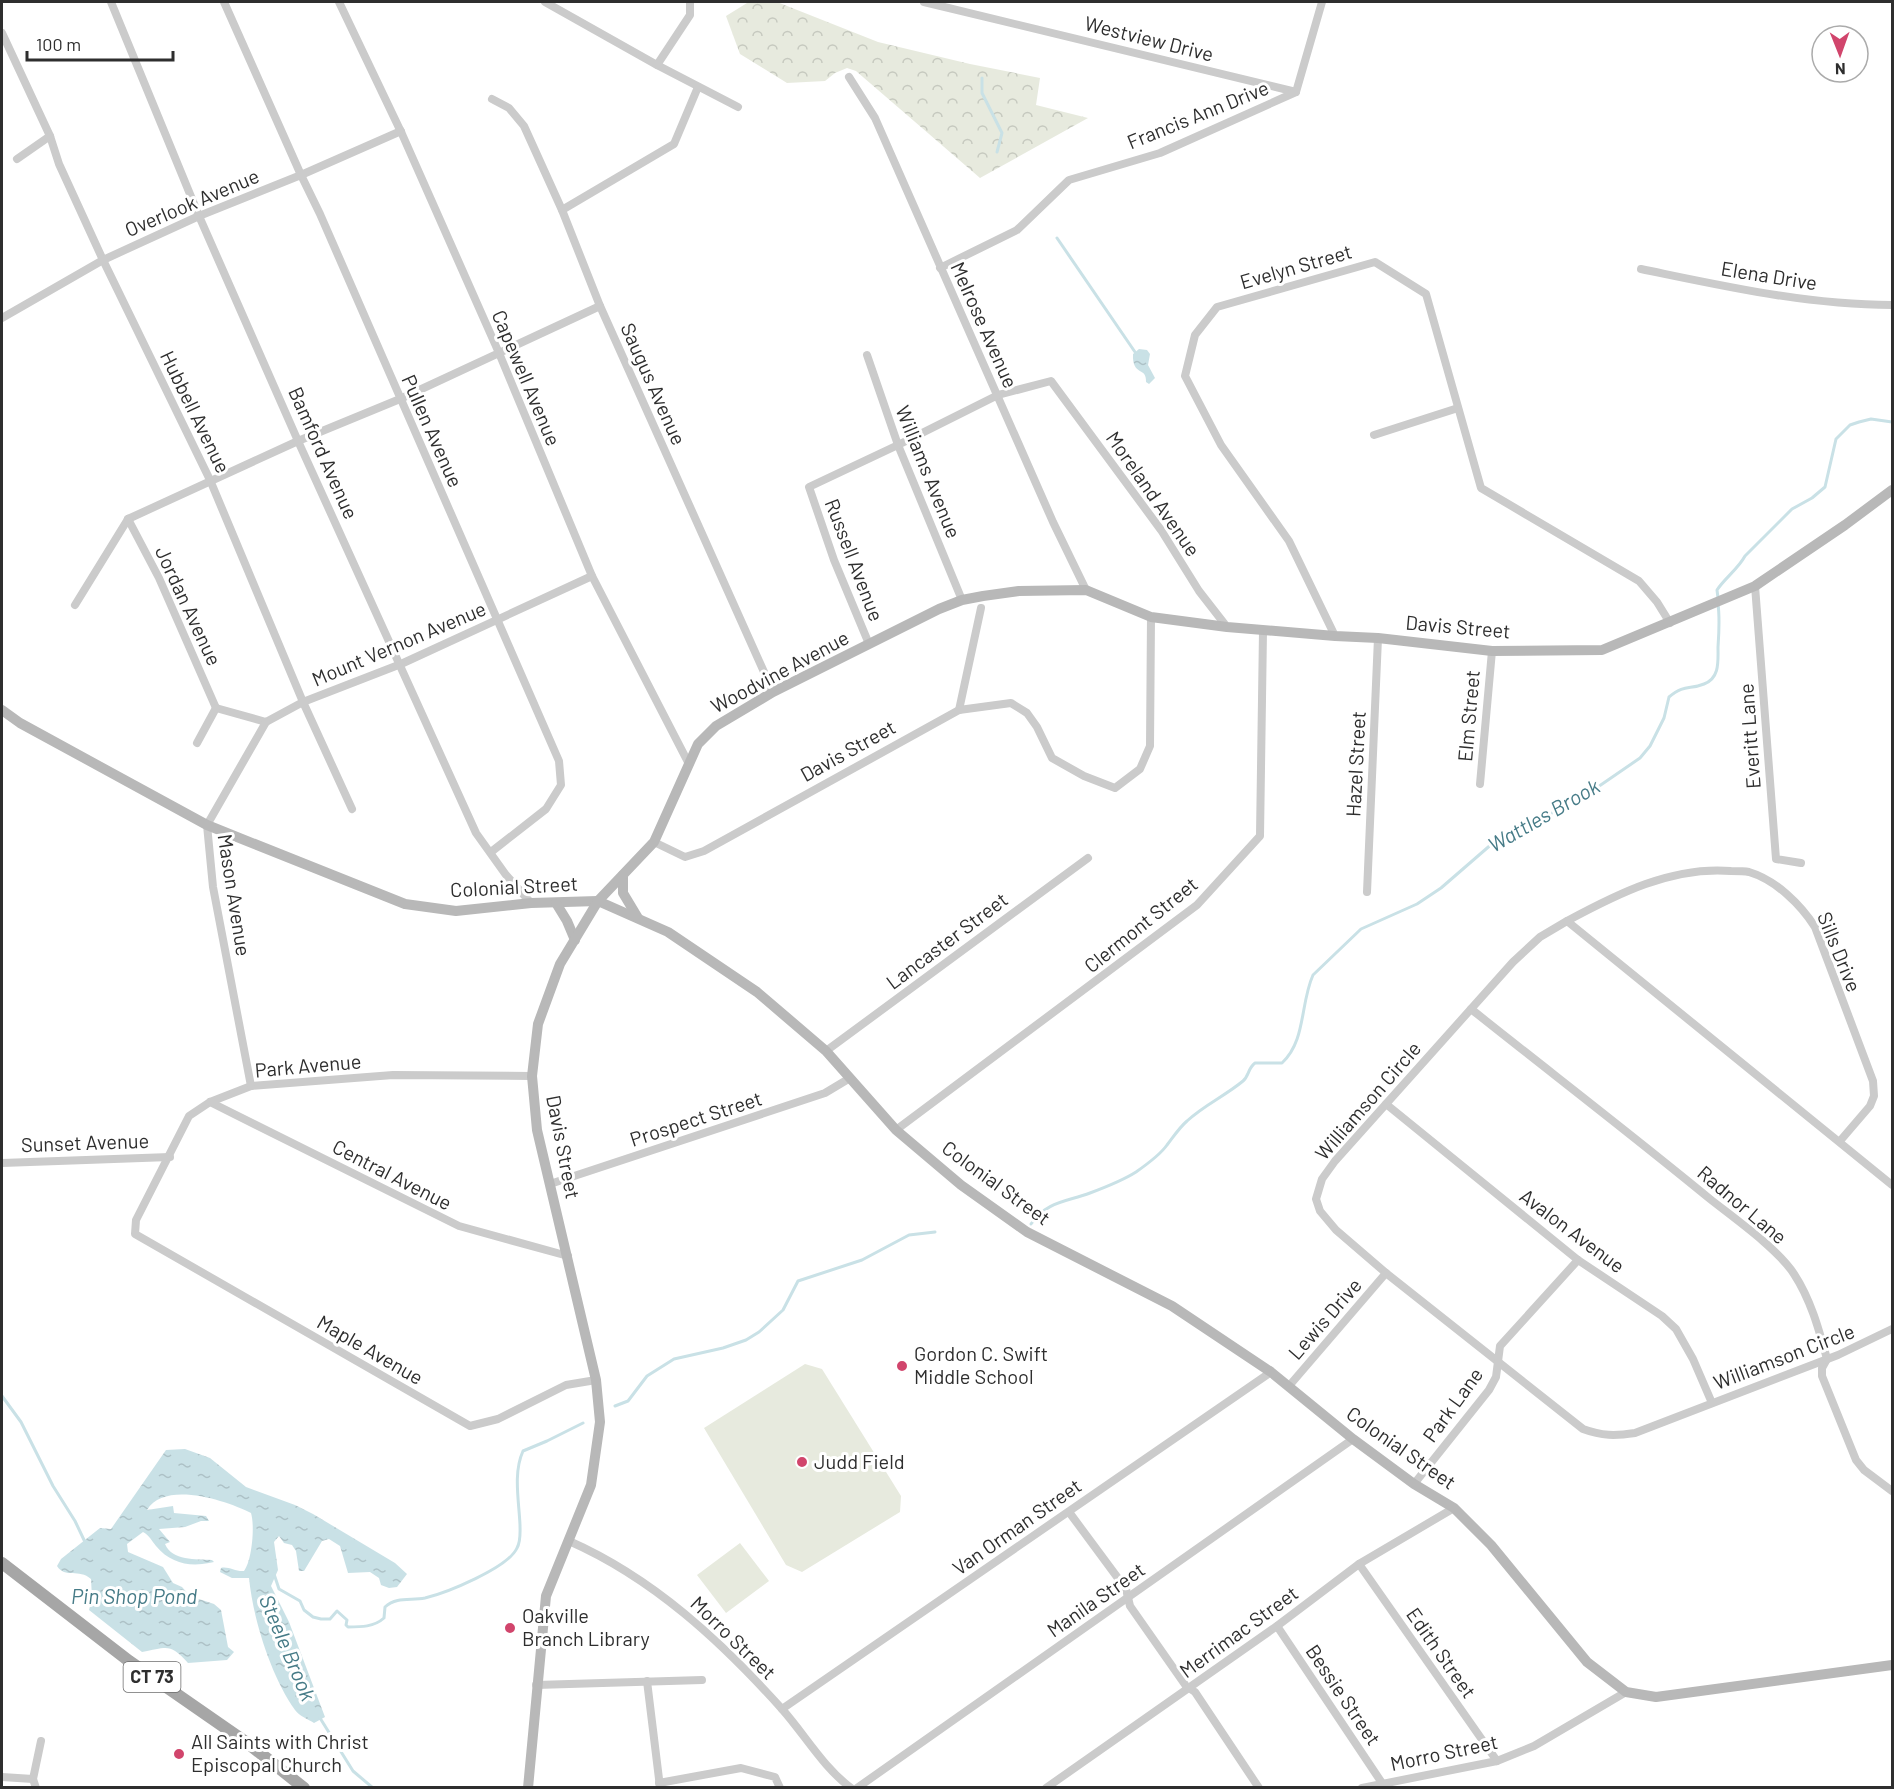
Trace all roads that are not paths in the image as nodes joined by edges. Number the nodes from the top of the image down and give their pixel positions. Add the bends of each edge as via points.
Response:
1 (111, 2) edge
2 (224, 2) edge
3 (339, 2) edge
4 (545, 2) edge
5 (690, 2) edge
6 (924, 2) edge
7 (1322, 2) edge
8 (2, 33) edge
9 (657, 65) junction
10 (849, 76) dead end
11 (698, 87) junction
12 (1296, 92) junction
13 (492, 99) dead end
14 (738, 107) dead end
15 (401, 131) junction
16 (50, 136) junction
17 (17, 159) dead end
18 (301, 176) junction
19 (562, 210) junction
20 (199, 216) junction
21 (103, 260) junction
22 (940, 268) junction
23 (1641, 269) dead end
24 (1893, 305) edge
25 (600, 306) junction
26 (2, 318) edge
27 (499, 353) junction
28 (867, 355) dead end
29 (998, 395) junction
30 (400, 399) junction
31 (1458, 408) junction
32 (1374, 435) dead end
33 (298, 441) junction
34 (898, 445) junction
35 (210, 480) junction
36 (1893, 490) edge
37 (128, 519) junction
38 (592, 576) junction
39 (1755, 586) junction
40 (1086, 590) junction
41 (983, 596) joint
42 (962, 600) junction
43 (75, 605) dead end
44 (981, 608) dead end
45 (1151, 617) junction
46 (496, 621) junction
47 (1670, 623) junction
48 (1227, 627) junction
49 (1263, 631) junction
50 (1335, 636) junction
51 (1378, 638) junction
52 (869, 644) junction
53 (1492, 651) junction
54 (401, 664) junction
55 (773, 692) junction
56 (303, 702) junction
57 (216, 708) junction
58 (2, 710) edge
59 (959, 710) junction
60 (266, 722) junction
61 (197, 743) dead end
62 (688, 764) junction
63 (1480, 784) dead end
64 (352, 809) dead end
65 (207, 825) junction
66 (654, 842) junction
67 (491, 852) junction
68 (1088, 858) dead end
69 (1801, 863) dead end
70 (623, 875) junction
71 (1366, 892) dead end
72 (598, 901) junction
73 (531, 903) junction
74 (556, 903) junction
75 (638, 918) junction
76 (1567, 921) junction
77 (575, 940) junction
78 (1471, 1009) junction
79 (826, 1051) junction
80 (532, 1076) junction
81 (850, 1078) junction
82 (251, 1086) junction
83 (210, 1102) junction
84 (1386, 1104) junction
85 (896, 1130) junction
86 (1840, 1141) junction
87 (170, 1157) junction
88 (2, 1162) edge
89 (550, 1184) junction
90 (1893, 1185) edge
91 (135, 1234) joint
92 (568, 1256) junction
93 (1578, 1260) junction
94 (1386, 1273) junction
95 (1893, 1329) edge
96 (1827, 1359) junction
97 (1498, 1363) junction
98 (1271, 1372) junction
99 (596, 1380) junction
100 (1289, 1386) junction
101 (1712, 1402) junction
102 (1353, 1439) junction
103 (1414, 1484) junction
104 (1893, 1491) edge
105 (1454, 1508) junction
106 (1069, 1512) junction
107 (569, 1541) junction
108 (1359, 1564) junction
109 (2, 1566) edge
110 (1128, 1597) junction
111 (1276, 1626) junction
112 (1893, 1665) edge
113 (702, 1680) dead end
114 (647, 1681) junction
115 (536, 1685) junction
116 (1189, 1688) junction
117 (1626, 1692) junction
118 (782, 1709) junction
119 (41, 1741) dead end
120 (1497, 1761) junction
121 (2, 1777) edge
122 (35, 1783) edge
123 (1382, 1783) junction
124 (659, 1785) edge
125 (304, 1788) edge
126 (528, 1788) edge
127 (780, 1788) edge
128 (851, 1788) edge
129 (857, 1788) edge
130 (1046, 1788) edge
131 (1259, 1788) edge
132 (1362, 1788) edge

1 - 20 street, Bamford Avenue
2 - 18 street, Pullen Avenue
3 - 15 street, Capewell Avenue
4 - 9 street
5 - 9 street via 690,15
6 - 12 street, Westview Drive
7 - 12 street, Francis Ann Drive
8 - 16 street, Hubbell Avenue
9 - 11 street
10 - 22 street, Melrose Avenue via 875,118
11 - 14 street
11 - 19 street via 674,144
12 - 22 street, Francis Ann Drive via 1160,153 1069,180 1017,230
13 - 19 street, Saugus Avenue via 509,108 524,126
15 - 18 street, Overlook Avenue
15 - 27 street, Capewell Avenue
16 - 17 street
16 - 21 street, Hubbell Avenue
18 - 20 street, Overlook Avenue
18 - 30 street, Pullen Avenue
19 - 25 street, Saugus Avenue
20 - 21 street, Overlook Avenue
20 - 33 street, Bamford Avenue
21 - 26 street, Overlook Avenue
21 - 35 street, Hubbell Avenue
22 - 29 street, Melrose Avenue
23 - 24 street, Elena Drive via 1749,291 1848,305
25 - 27 street
25 - 55 street, Saugus Avenue
27 - 30 street
27 - 38 street, Capewell Avenue
28 - 34 street, Williams Avenue
29 - 34 street
29 - 40 street, Melrose Avenue
29 - 48 street, Moreland Avenue via 1051,381
30 - 33 street
30 - 46 street, Pullen Avenue
31 - 32 street
31 - 47 street, Evelyn Street via 1481,488 1639,581
31 - 50 street, Evelyn Street via 1426,294 1375,262 1217,307 1196,335 1185,376 1221,444 1289,541
33 - 35 street
33 - 54 street, Bamford Avenue
34 - 42 street, Williams Avenue
34 - 52 street, Russell Avenue via 809,487
35 - 37 street
35 - 56 street, Hubbell Avenue
36 - 39 main road, Davis Street
37 - 43 street
37 - 57 street, Jordan Avenue via 159,578
38 - 46 street, Mount Vernon Avenue
38 - 62 street, Capewell Avenue
39 - 47 main road, Davis Street
39 - 69 street, Everitt Lane via 1776,859
40 - 41 main road, Davis Street
40 - 45 main road, Davis Street
41 - 42 main road, Woodvine Avenue
42 - 52 main road, Woodvine Avenue
44 - 59 street
45 - 48 main road, Davis Street
45 - 59 street via 1150,746 1140,769 1115,788 1052,758 1027,713 1011,703
46 - 54 street, Mount Vernon Avenue
46 - 67 street, Pullen Avenue via 559,761 561,785 546,809
47 - 53 main road, Davis Street via 1602,650
48 - 49 main road, Davis Street
49 - 50 main road, Davis Street
49 - 85 street, Clermont Street via 1260,836 1197,905
50 - 51 main road, Davis Street
51 - 53 main road, Davis Street
51 - 71 street, Hazel Street
52 - 55 main road, Woodvine Avenue
53 - 63 street, Elm Street
54 - 56 street, Mount Vernon Avenue
54 - 67 street, Bamford Avenue via 476,833
55 - 62 main road, Woodvine Avenue via 716,726 698,744
56 - 60 street, Mount Vernon Avenue
56 - 64 street, Hubbell Avenue
57 - 60 street
57 - 61 street
58 - 65 main road, Colonial Street
59 - 66 street, Davis Street via 704,852 685,857
60 - 65 street, Mason Avenue
62 - 66 main road, Woodvine Avenue
65 - 73 main road, Colonial Street via 405,904 456,911
65 - 82 street, Mason Avenue via 213,887
66 - 70 main road, Davis Street
67 - 73 street, Bamford Avenue
68 - 79 street, Lancaster Street
70 - 72 main road, Davis Street
70 - 75 main road via 623,893
72 - 74 main road, Colonial Street
72 - 75 main road, Colonial Street
72 - 77 main road, Davis Street
73 - 74 main road, Colonial Street
74 - 77 main road
75 - 79 main road, Colonial Street via 668,932 757,992
76 - 78 street, Williamson Circle via 1540,937
76 - 86 street
76 - 86 street, Sills Drive via 1656,880 1691,872 1749,872 1787,895 1805,911 1815,927 1873,1081 1870,1106
77 - 80 main road, Davis Street via 560,964 538,1024
78 - 84 street, Williamson Circle
78 - 96 street, Radnor Lane via 1767,1246 1793,1272 1807,1297
79 - 81 main road, Colonial Street
80 - 82 street, Park Avenue via 393,1075
80 - 89 main road, Davis Street via 537,1130
81 - 85 main road, Colonial Street
81 - 89 street, Prospect Street via 825,1093
82 - 83 street, Park Avenue
83 - 87 street, Park Avenue via 189,1116
83 - 92 street, Central Avenue via 459,1226
84 - 93 street, Avalon Avenue
84 - 94 street, Williamson Circle via 1335,1161 1322,1179 1316,1199 1320,1211 1336,1230
85 - 98 main road, Colonial Street via 1027,1232 1172,1306
86 - 90 street
87 - 88 street, Sunset Avenue
87 - 91 street, Park Avenue via 136,1220
89 - 92 main road, Davis Street
91 - 99 street, Maple Avenue via 470,1426 498,1419 566,1386
92 - 99 main road, Davis Street
93 - 97 street, Park Lane via 1500,1347
93 - 101 street, Avalon Avenue via 1676,1329
94 - 97 street, Williamson Circle
94 - 100 street, Lewis Drive
95 - 96 street, Williamson Circle
96 - 101 street, Williamson Circle
96 - 104 street, Radnor Lane via 1822,1376 1856,1460
97 - 101 street, Williamson Circle via 1583,1429 1598,1434 1635,1433
97 - 103 street, Park Lane via 1489,1390
98 - 100 main road, Colonial Street
98 - 106 street, Van Orman Street
99 - 107 main road, Davis Street via 600,1422 591,1485
100 - 102 main road, Colonial Street
102 - 103 main road, Colonial Street
102 - 110 street, Manila Street
103 - 105 main road, Colonial Street
105 - 108 street, Merrimac Street
105 - 117 main road, Colonial Street via 1491,1545 1587,1662
106 - 110 street
106 - 118 street, Van Orman Street
107 - 115 main road, Davis Street via 546,1596
107 - 118 street, Morro Street via 598,1554 688,1615
108 - 111 street, Merrimac Street
108 - 120 street, Edith Street
109 - 125 main road, CT 73
110 - 116 street via 1130,1606
110 - 129 street, Manila Street
111 - 116 street, Merrimac Street
111 - 123 street, Bessie Street
112 - 117 main road, Colonial Street via 1656,1697
113 - 114 street
114 - 115 street
114 - 124 street
115 - 126 main road, Davis Street
116 - 130 street, Merrimac Street
116 - 131 street
117 - 120 street, Morro Street via 1534,1746
118 - 128 street, Morro Street via 837,1778
119 - 122 street
120 - 123 street, Morro Street
121 - 122 street
123 - 132 street, Morro Street
124 - 127 street via 741,1768 775,1777

